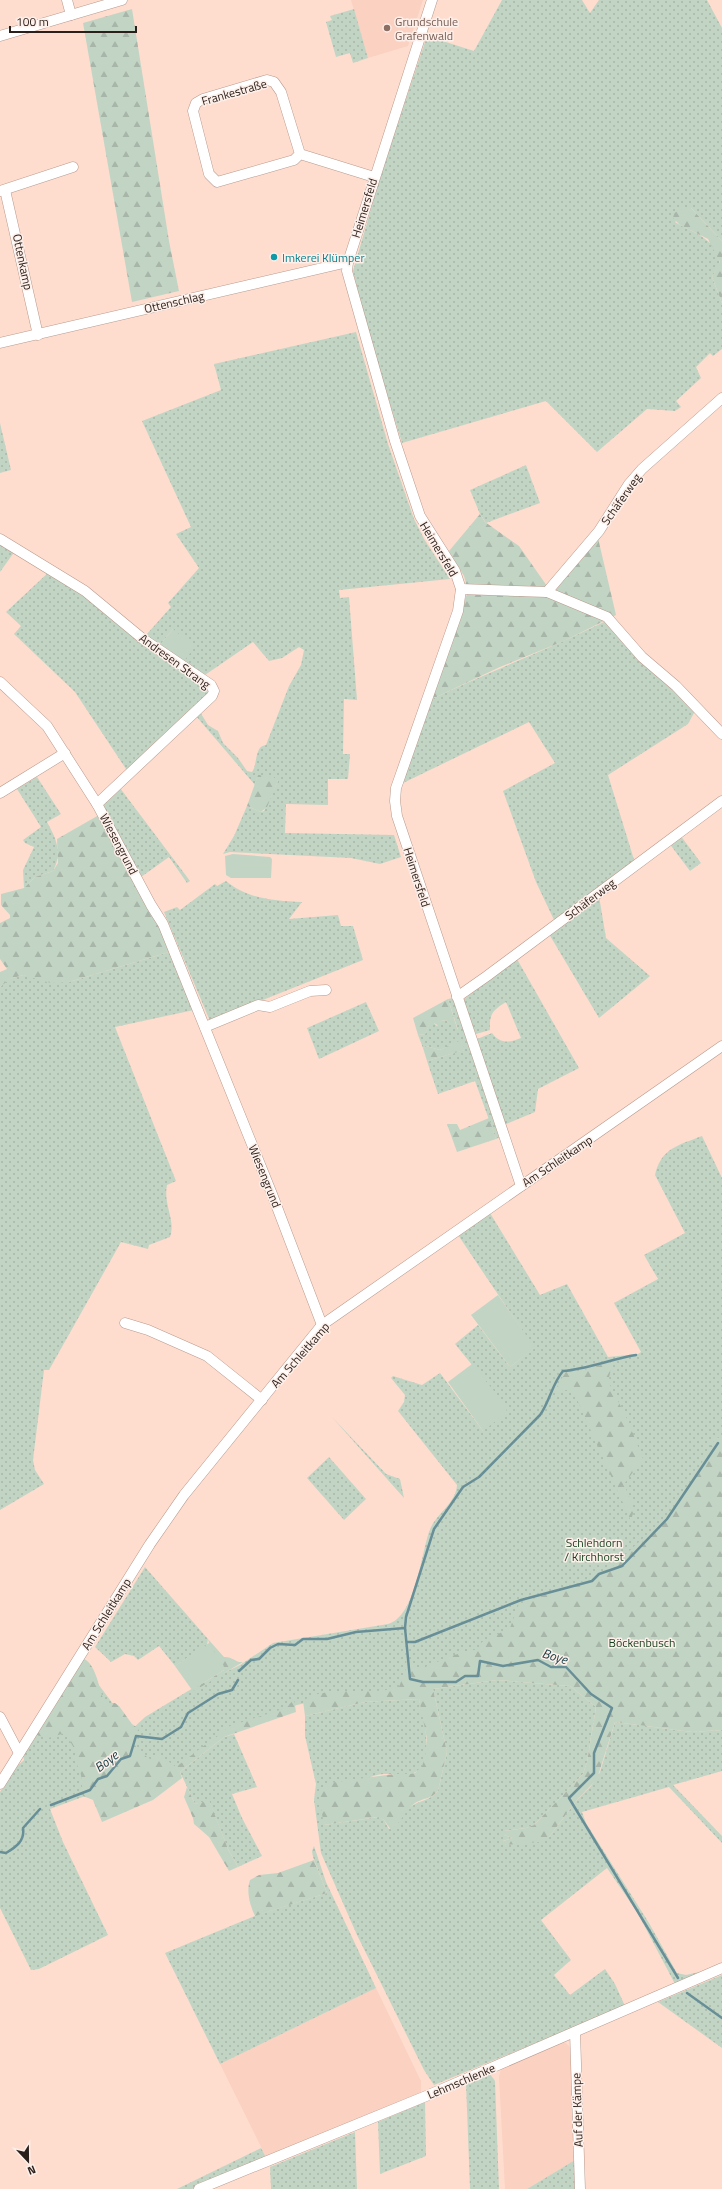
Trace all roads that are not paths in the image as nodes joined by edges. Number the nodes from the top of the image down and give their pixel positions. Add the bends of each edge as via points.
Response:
1 (67, 0) edge
2 (122, 0) edge
3 (432, 0) edge
4 (71, 15) junction
5 (0, 36) edge
6 (300, 154) junction
7 (73, 166) dead end
8 (374, 177) junction
9 (3, 191) edge
10 (348, 262) junction
11 (38, 335) junction
12 (0, 343) edge
13 (722, 398) edge
14 (0, 539) edge
15 (462, 589) junction
16 (547, 592) junction
17 (0, 682) edge
18 (722, 734) edge
19 (65, 753) junction
20 (0, 793) edge
21 (722, 800) edge
22 (97, 804) junction
23 (326, 990) dead end
24 (457, 997) junction
25 (205, 1027) junction
26 (722, 1046) edge
27 (521, 1186) junction
28 (125, 1323) dead end
29 (322, 1325) junction
30 (262, 1400) junction
31 (0, 1717) edge
32 (18, 1753) junction
33 (0, 1784) edge
34 (722, 1968) edge
35 (575, 2032) junction
36 (199, 2189) edge
37 (580, 2189) edge

1 - 4 street
2 - 4 street
3 - 8 street, Heimersfeld
4 - 5 street
6 - 6 street, Frankestraße via 281,92 274,82 267,80 203,99 194,106 192,111 209,174 217,182 294,160
6 - 8 street
7 - 9 street, Ottenkamp
8 - 10 street, Heimersfeld
9 - 11 street, Ottenkamp
10 - 11 street, Ottenschlag
10 - 15 street, Heimersfeld via 347,271 363,330 420,516 455,571
11 - 12 street, Ottenschlag
13 - 16 street, Schäferweg via 642,469 599,530
14 - 22 street, Andresen Strang via 85,591 143,639 211,685 214,691 212,696
15 - 16 street
15 - 24 street, Heimersfeld via 458,611 398,782 395,801 397,816
16 - 18 street via 606,617 642,657 676,686
17 - 19 street, Wiesengrund via 47,726
19 - 20 street
19 - 22 street, Wiesengrund
21 - 24 street, Schäferweg
22 - 25 street, Wiesengrund via 163,924
23 - 25 street via 310,991 270,1007 258,1005
24 - 27 street, Heimersfeld
25 - 29 street, Wiesengrund
26 - 27 street, Am Schleitkamp
27 - 29 street, Am Schleitkamp
28 - 30 street via 148,1330 206,1356
29 - 30 street, Am Schleitkamp
30 - 32 street, Am Schleitkamp via 184,1495 150,1544
31 - 32 street
32 - 33 street, Am Schleitkamp
34 - 35 street, Lehmschlenke
35 - 36 street, Lehmschlenke via 432,2094
35 - 37 street, Auf der Kämpe

